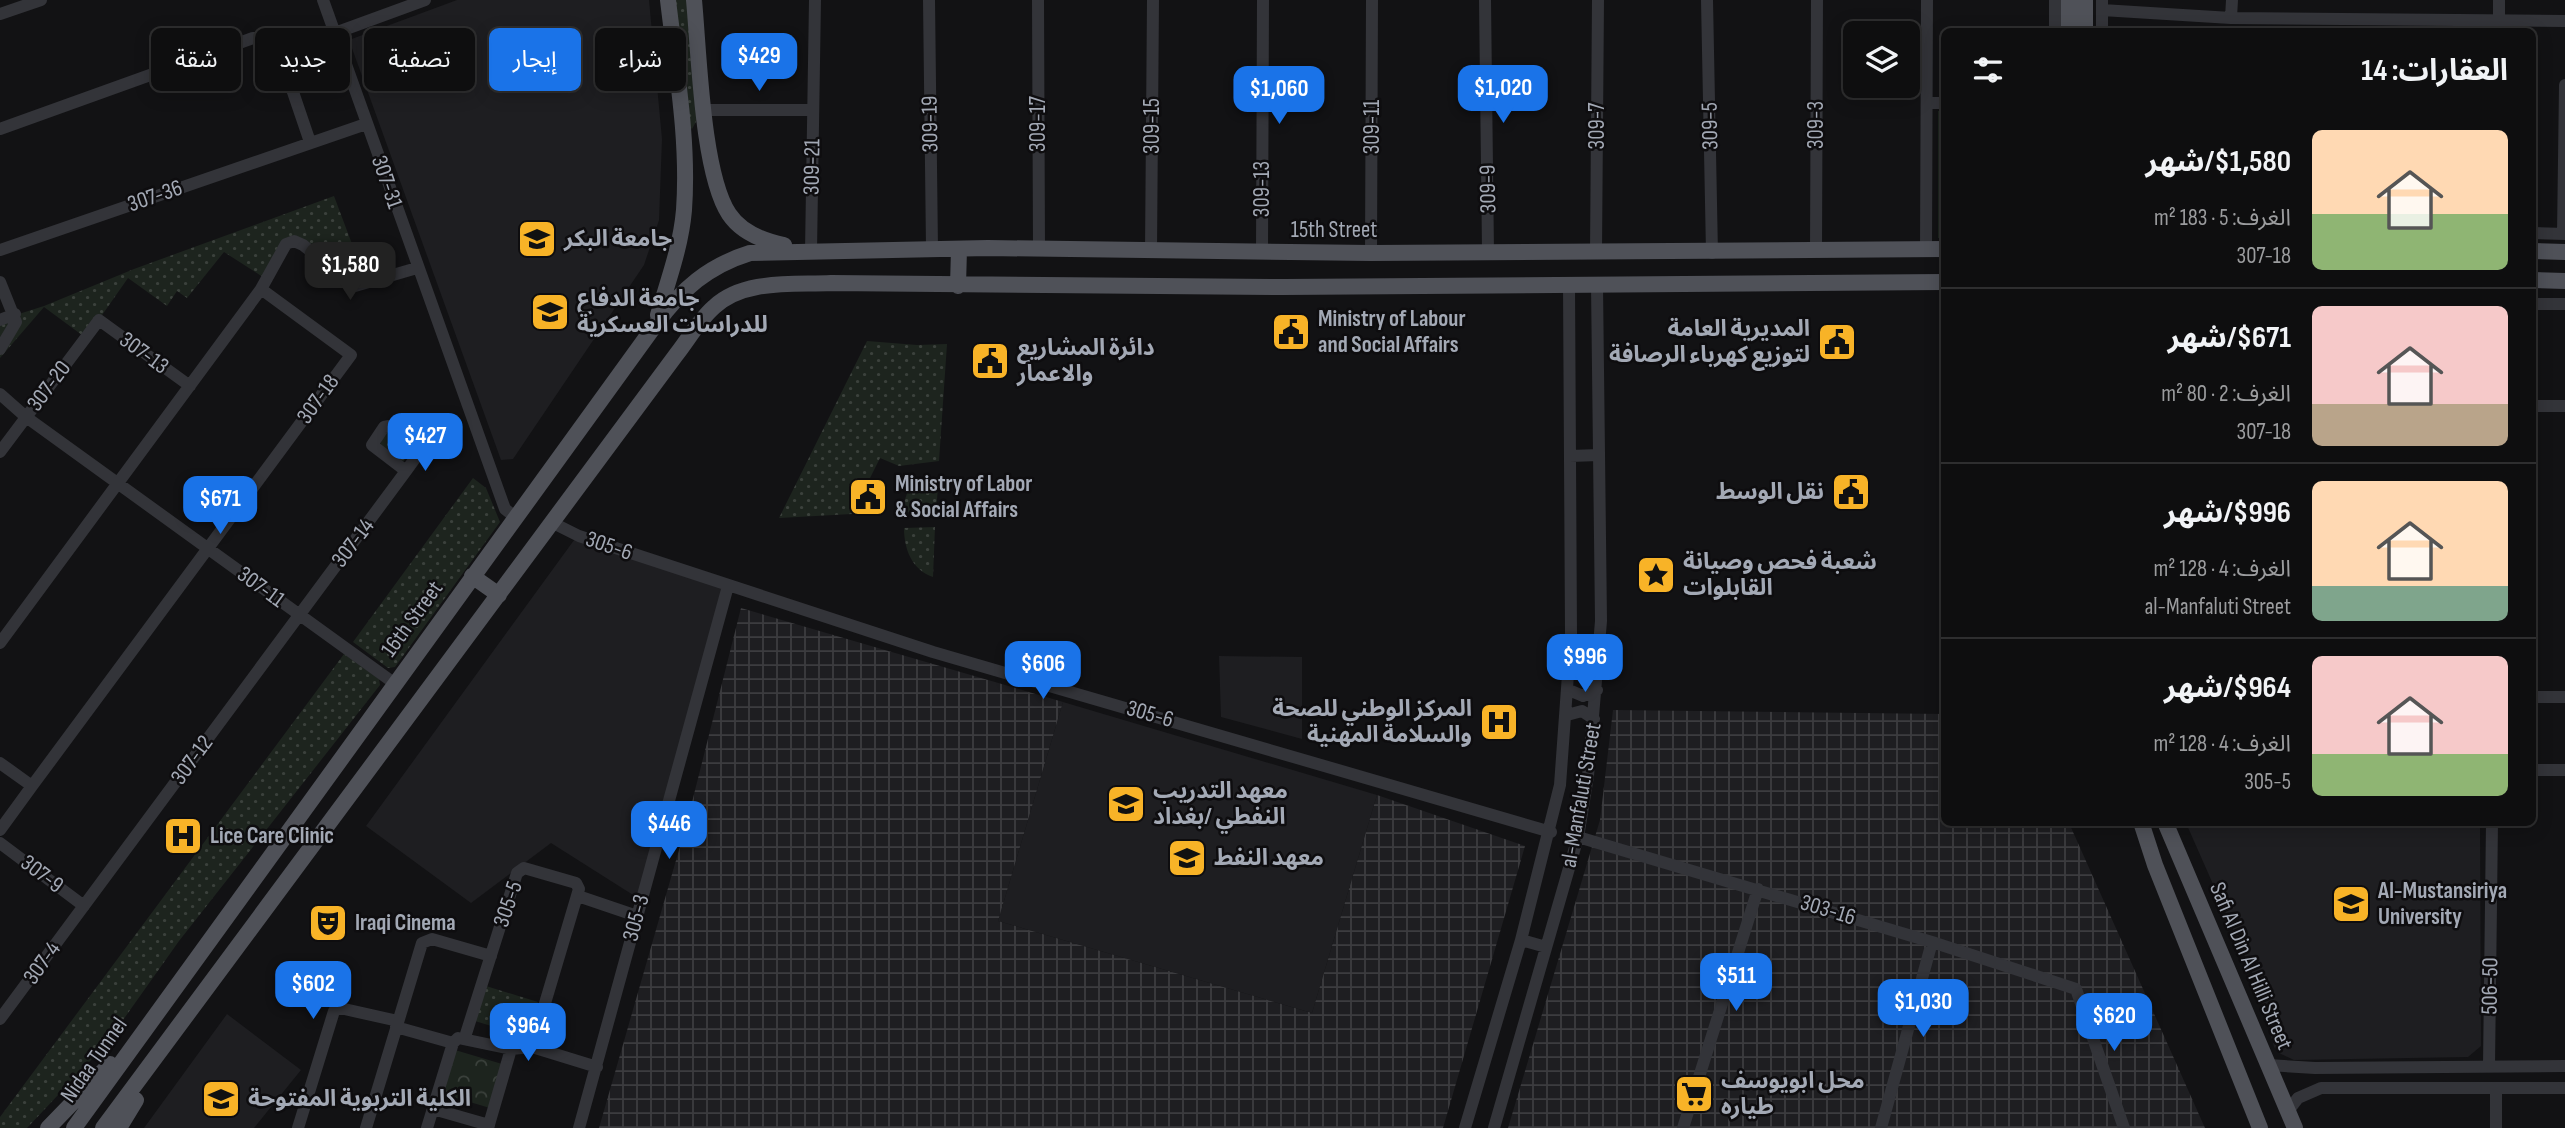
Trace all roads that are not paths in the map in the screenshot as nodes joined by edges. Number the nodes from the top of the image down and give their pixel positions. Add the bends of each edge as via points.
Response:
1 (41, 0) edge
2 (323, 0) edge
3 (425, 0) edge
4 (668, 0) edge
5 (694, 0) edge
6 (815, 0) edge
7 (929, 0) edge
8 (1038, 0) edge
9 (1153, 0) edge
10 (1263, 0) edge
11 (1372, 0) edge
12 (1485, 0) edge
13 (1598, 0) edge
14 (1707, 0) edge
15 (1817, 0) edge
16 (1927, 0) edge
17 (2055, 0) edge
18 (2069, 0) edge
19 (2085, 0) edge
20 (2232, 0) edge
21 (2499, 0) edge
22 (2102, 5) edge
23 (0, 14) edge
24 (2231, 18) junction
25 (2499, 21) junction
26 (2565, 22) edge
27 (2339, 25) edge
28 (332, 28) edge
29 (348, 28) edge
30 (671, 28) edge
31 (2055, 28) edge
32 (2069, 28) edge
33 (2085, 28) edge
34 (2102, 28) edge
35 (686, 32) edge
36 (697, 32) junction
37 (350, 78) edge
38 (2565, 85) edge
39 (678, 91) edge
40 (1927, 103) junction
41 (1941, 103) edge
42 (705, 110) junction
43 (813, 110) junction
44 (366, 124) junction
45 (0, 129) edge
46 (707, 139) junction
47 (310, 142) junction
48 (684, 142) junction
49 (2536, 233) edge
50 (2564, 234) edge
51 (932, 248) junction
52 (1039, 248) junction
53 (0, 249) edge
54 (959, 249) junction
55 (1941, 249) edge
56 (1816, 250) junction
57 (1926, 250) junction
58 (811, 251) junction
59 (1151, 251) junction
60 (1489, 251) junction
61 (2536, 251) edge
62 (1262, 252) junction
63 (1596, 252) junction
64 (2565, 252) edge
65 (1371, 253) junction
66 (1712, 253) junction
67 (725, 261) joint
68 (417, 268) junction
69 (2536, 280) edge
70 (2565, 281) edge
71 (0, 282) edge
72 (1941, 282) edge
73 (1569, 285) junction
74 (1597, 285) junction
75 (958, 286) junction
76 (261, 289) junction
77 (2536, 304) edge
78 (2565, 304) edge
79 (15, 314) junction
80 (0, 320) edge
81 (99, 320) joint
82 (656, 324) junction
83 (0, 349) edge
84 (190, 386) junction
85 (0, 394) edge
86 (2536, 406) edge
87 (2565, 406) edge
88 (26, 417) junction
89 (0, 453) edge
90 (1570, 456) junction
91 (1599, 456) junction
92 (406, 471) dead end
93 (118, 483) junction
94 (515, 517) junction
95 (554, 523) junction
96 (208, 548) junction
97 (472, 576) junction
98 (728, 586) junction
99 (499, 595) junction
100 (300, 614) junction
101 (0, 643) edge
102 (394, 682) junction
103 (1569, 690) junction
104 (1597, 691) junction
105 (2536, 697) edge
106 (2565, 697) edge
107 (1567, 715) junction
108 (1594, 719) junction
109 (0, 763) edge
110 (2536, 769) edge
111 (2565, 770) edge
112 (32, 786) junction
113 (2142, 826) edge
114 (2167, 826) edge
115 (2492, 826) edge
116 (0, 830) edge
117 (1551, 832) junction
118 (1578, 836) junction
119 (0, 843) edge
120 (1758, 889) junction
121 (578, 896) junction
122 (84, 906) junction
123 (637, 916) junction
124 (1521, 940) junction
125 (1933, 942) junction
126 (1546, 947) junction
127 (491, 956) junction
128 (152, 1018) junction
129 (0, 1020) edge
130 (397, 1024) junction
131 (174, 1035) junction
132 (459, 1039) junction
133 (532, 1047) junction
134 (511, 1049) junction
135 (2268, 1065) junction
136 (2489, 1066) junction
137 (2561, 1066) edge
138 (597, 1067) junction
139 (2358, 1068) junction
140 (2396, 1068) junction
141 (2358, 1088) junction
142 (2396, 1088) junction
143 (2496, 1088) junction
144 (2561, 1088) edge
145 (433, 1109) junction
146 (2288, 1111) junction
147 (489, 1126) edge
148 (48, 1128) edge
149 (74, 1128) edge
150 (103, 1128) edge
151 (119, 1128) edge
152 (298, 1128) edge
153 (366, 1128) edge
154 (427, 1128) edge
155 (579, 1128) edge
156 (1465, 1128) edge
157 (1494, 1128) edge
158 (1683, 1128) edge
159 (1881, 1128) edge
160 (2124, 1128) edge
161 (2260, 1128) edge
162 (2295, 1128) edge
163 (2496, 1128) edge

1 - 23 street
2 - 28 street, 307-31
3 - 29 street
4 - 30 main road
5 - 36 main road
6 - 43 street, 309-21
7 - 51 street, 309-19
8 - 52 street, 309-17
9 - 59 street, 309-15
10 - 62 street, 309-13
11 - 65 street, 309-11
12 - 60 street, 309-9
13 - 63 street, 309-7
14 - 66 street, 309-5
15 - 56 street, 309-3
16 - 40 street
17 - 31 street
18 - 32 main road
19 - 33 main road
20 - 24 street
21 - 25 street
22 - 24 street
22 - 34 street
24 - 27 street
25 - 26 street
25 - 27 street
35 - 36 main road
36 - 42 main road
37 - 44 street, 307-31
38 - 50 street
39 - 48 main road
40 - 41 street
40 - 57 street
42 - 43 street
42 - 46 main road
43 - 58 street, 309-21
44 - 47 street, 307-36
44 - 68 street, 307-31
45 - 47 street via 253,38 268,38 277,45
46 - 48 main road
46 - 58 main road via 722,198 734,219 767,242
47 - 53 street, 307-36
48 - 82 main road via 684,212
49 - 50 street
51 - 54 main road, 15th Street
51 - 58 main road, 15th Street
52 - 54 main road, 15th Street
52 - 59 main road, 15th Street
54 - 75 main road
55 - 57 main road, 15th Street
56 - 57 main road, 15th Street
56 - 66 main road, 15th Street
58 - 67 main road, 15th Street via 750,253
59 - 62 main road, 15th Street
60 - 63 main road, 15th Street
60 - 65 main road, 15th Street
61 - 64 main road
62 - 65 main road, 15th Street
63 - 66 main road, 15th Street
67 - 82 main road, 16th Street via 680,293
68 - 76 street via 355,286 293,241 286,244
68 - 94 street, 307-31 via 505,509
69 - 70 main road
71 - 79 street
72 - 74 main road
73 - 74 main road
73 - 75 main road
73 - 90 street, al-Manfaluti Street
74 - 91 street, al-Manfaluti Street
75 - 95 main road via 831,283 736,292 713,307
76 - 84 street
76 - 96 street, 307-18 via 351,355
77 - 78 street
79 - 80 street
79 - 83 street via 14,330
81 - 84 street, 307-13
81 - 88 street, 307-20
82 - 94 main road, 16th Street
84 - 93 street
85 - 88 street, 307-11
86 - 87 street
88 - 89 street, 307-20
88 - 93 street, 307-11
90 - 91 street
90 - 103 street, al-Manfaluti Street
91 - 104 street, al-Manfaluti Street
92 - 100 street, 307-14
93 - 96 street, 307-11
93 - 101 street
94 - 97 main road, 16th Street
95 - 98 street, 305-6 via 579,536
95 - 99 main road
96 - 100 street, 307-11
96 - 112 street, 307-18
97 - 99 main road
97 - 102 main road, 16th Street
98 - 117 street, 305-6 via 933,652
98 - 123 street, 305-3
99 - 131 main road
100 - 102 street, 307-11
100 - 122 street, 307-12
102 - 128 main road, 16th Street
103 - 104 street via 1583,696
103 - 107 street, al-Manfaluti Street
104 - 108 street, al-Manfaluti Street
105 - 106 street
107 - 108 street via 1582,710
107 - 117 street, al-Manfaluti Street
108 - 118 street, al-Manfaluti Street
109 - 112 street
110 - 111 street
112 - 116 street, 307-18
113 - 161 main road
114 - 135 main road, Safi Al Din Al Hilli Street
115 - 136 street, 506-50
117 - 124 street, al-Manfaluti Street
118 - 120 street, 303-16
118 - 126 street, al-Manfaluti Street
119 - 122 street, 307-9
120 - 125 street, 303-16
120 - 158 street
121 - 123 street
121 - 127 street, 305-5 via 576,883 520,870
121 - 133 street
122 - 129 street, 307-4
123 - 138 street, 305-3
124 - 126 street
124 - 156 street, al-Manfaluti Street
125 - 159 street
125 - 160 street, 303-16 via 2076,989
126 - 157 street, al-Manfaluti Street
127 - 130 street via 425,940
127 - 132 street, 305-5
128 - 148 main road
128 - 149 main road, Nidaa Tunnel
130 - 132 street
130 - 152 street via 342,1009 334,1011
130 - 153 street
131 - 150 main road
131 - 151 main road
132 - 134 street
132 - 145 street, 305-5
133 - 134 street
133 - 138 street
134 - 147 street
135 - 139 street
135 - 146 main road, Safi Al Din Al Hilli Street
136 - 137 street
136 - 140 street
137 - 144 street
138 - 155 street, 305-3
139 - 140 street
139 - 141 street
140 - 142 street
141 - 142 street
141 - 146 street via 2313,1090 2298,1098
142 - 143 street
143 - 144 street
143 - 163 street
145 - 147 street
145 - 154 street, 305-5
146 - 162 main road, Safi Al Din Al Hilli Street

